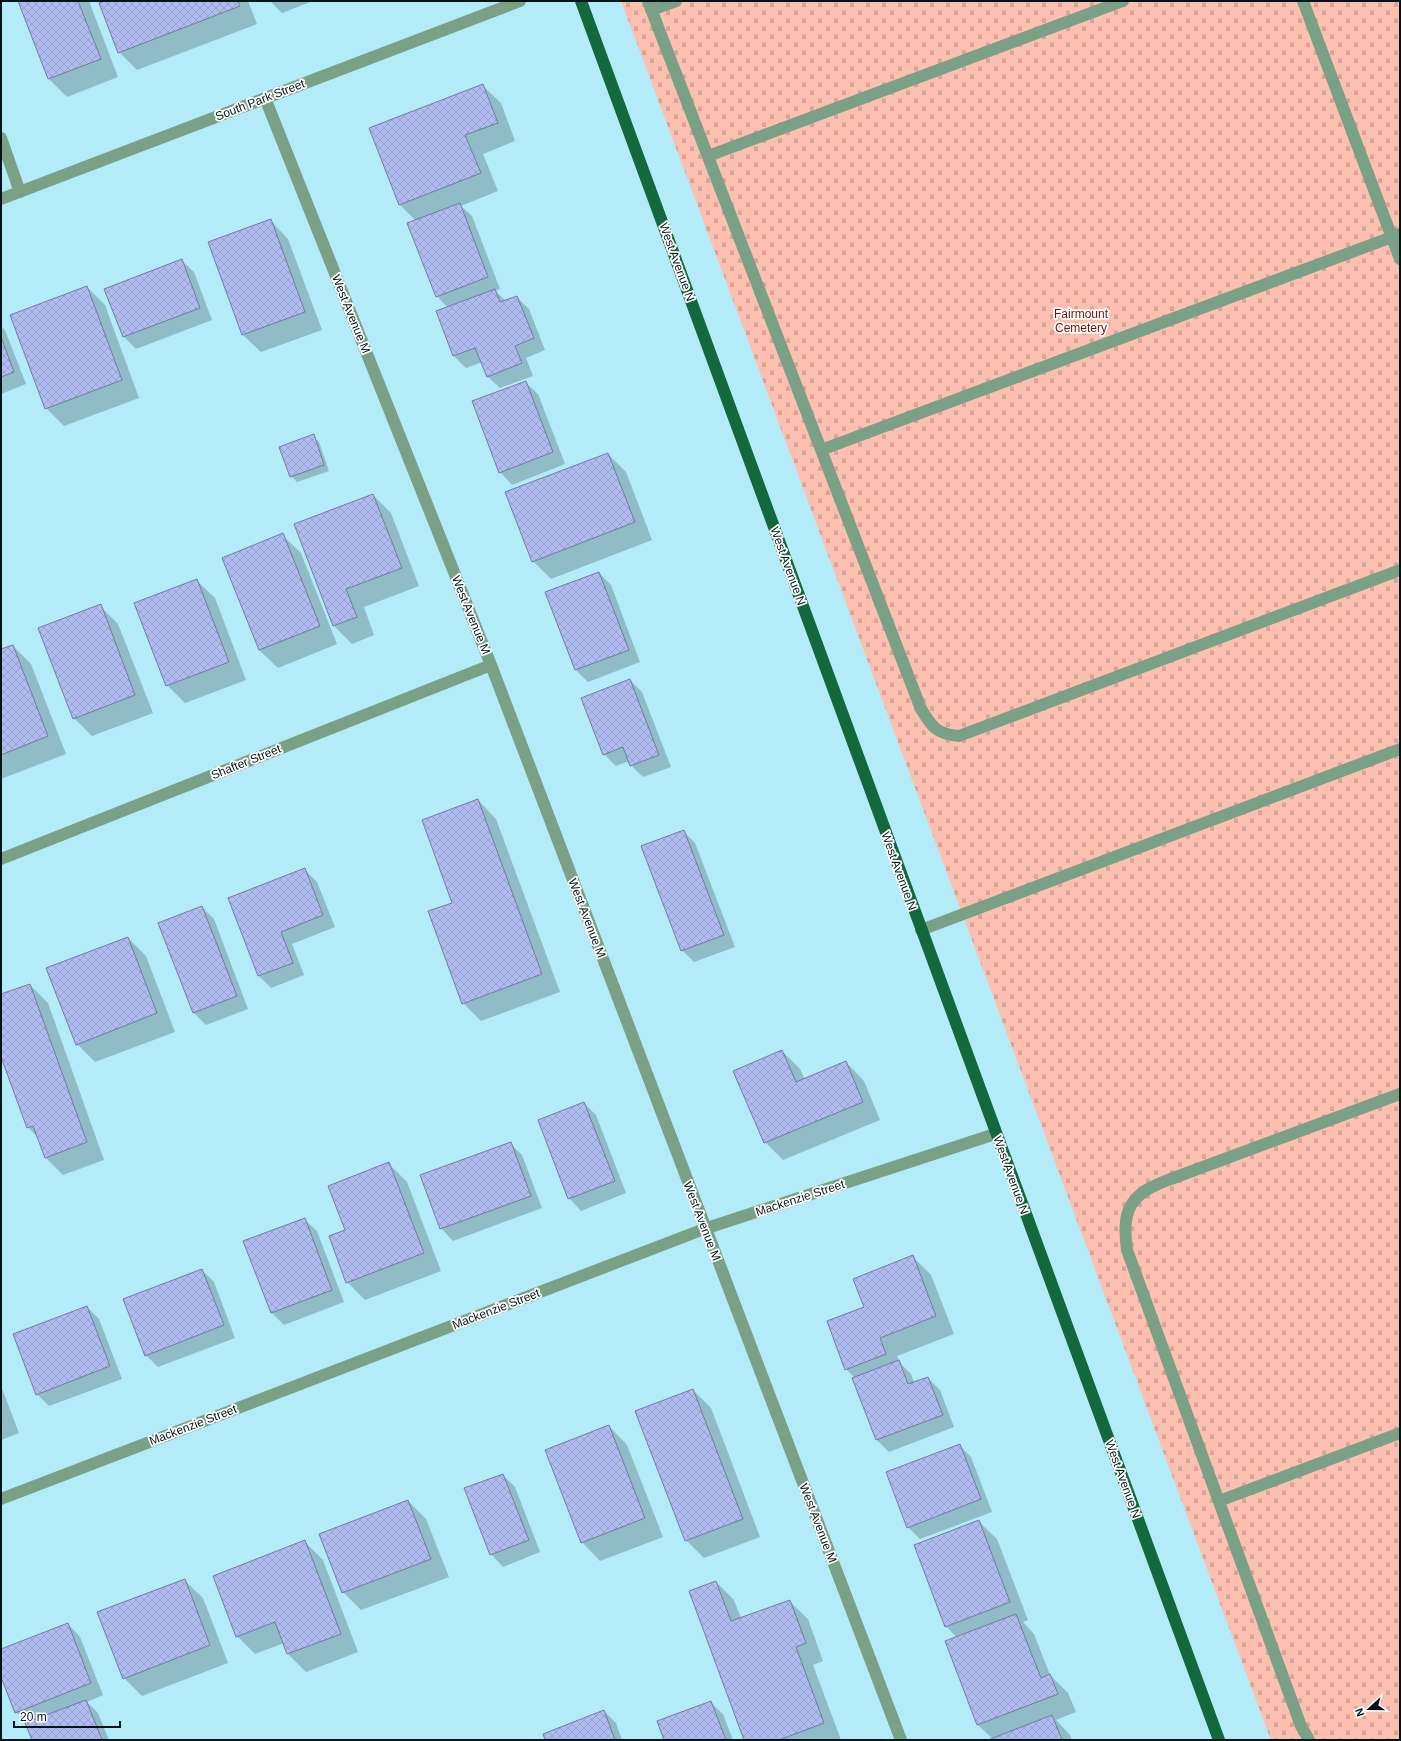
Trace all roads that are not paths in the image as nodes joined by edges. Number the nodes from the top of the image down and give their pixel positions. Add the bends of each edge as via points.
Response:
1 (520, 1) edge
2 (582, 1) edge
3 (676, 1) edge
4 (1123, 1) edge
5 (1303, 1) edge
6 (650, 6) edge
7 (266, 98) junction
8 (1, 138) edge
9 (708, 156) junction
10 (20, 192) junction
11 (1, 199) edge
12 (1396, 236) edge
13 (1400, 259) edge
14 (821, 450) junction
15 (1400, 570) edge
16 (491, 665) junction
17 (1400, 749) edge
18 (1, 859) edge
19 (921, 930) junction
20 (1400, 1094) edge
21 (996, 1134) junction
22 (704, 1228) junction
23 (1400, 1433) edge
24 (1, 1498) edge
25 (1219, 1501) junction
26 (901, 1740) edge
27 (1219, 1740) edge
28 (1309, 1740) edge

1 - 7 street, South Park Street
2 - 19 main road, West Avenue N
3 - 6 street
4 - 9 street
5 - 12 street
6 - 9 street
7 - 10 street, South Park Street
7 - 16 street, West Avenue M
8 - 10 street
9 - 14 street
10 - 11 street, South Park Street
12 - 13 street
12 - 14 street
14 - 15 street via 921,709 933,728 946,735 959,736
16 - 18 street, Shafter Street
16 - 22 street, West Avenue M
17 - 19 street
19 - 21 main road, West Avenue N
20 - 25 street via 1168,1180 1144,1191 1131,1204 1124,1226 1127,1250
21 - 22 street, Mackenzie Street
21 - 27 main road, West Avenue N
22 - 24 street, Mackenzie Street
22 - 26 street, West Avenue M
23 - 25 street
25 - 28 street via 1301,1726

